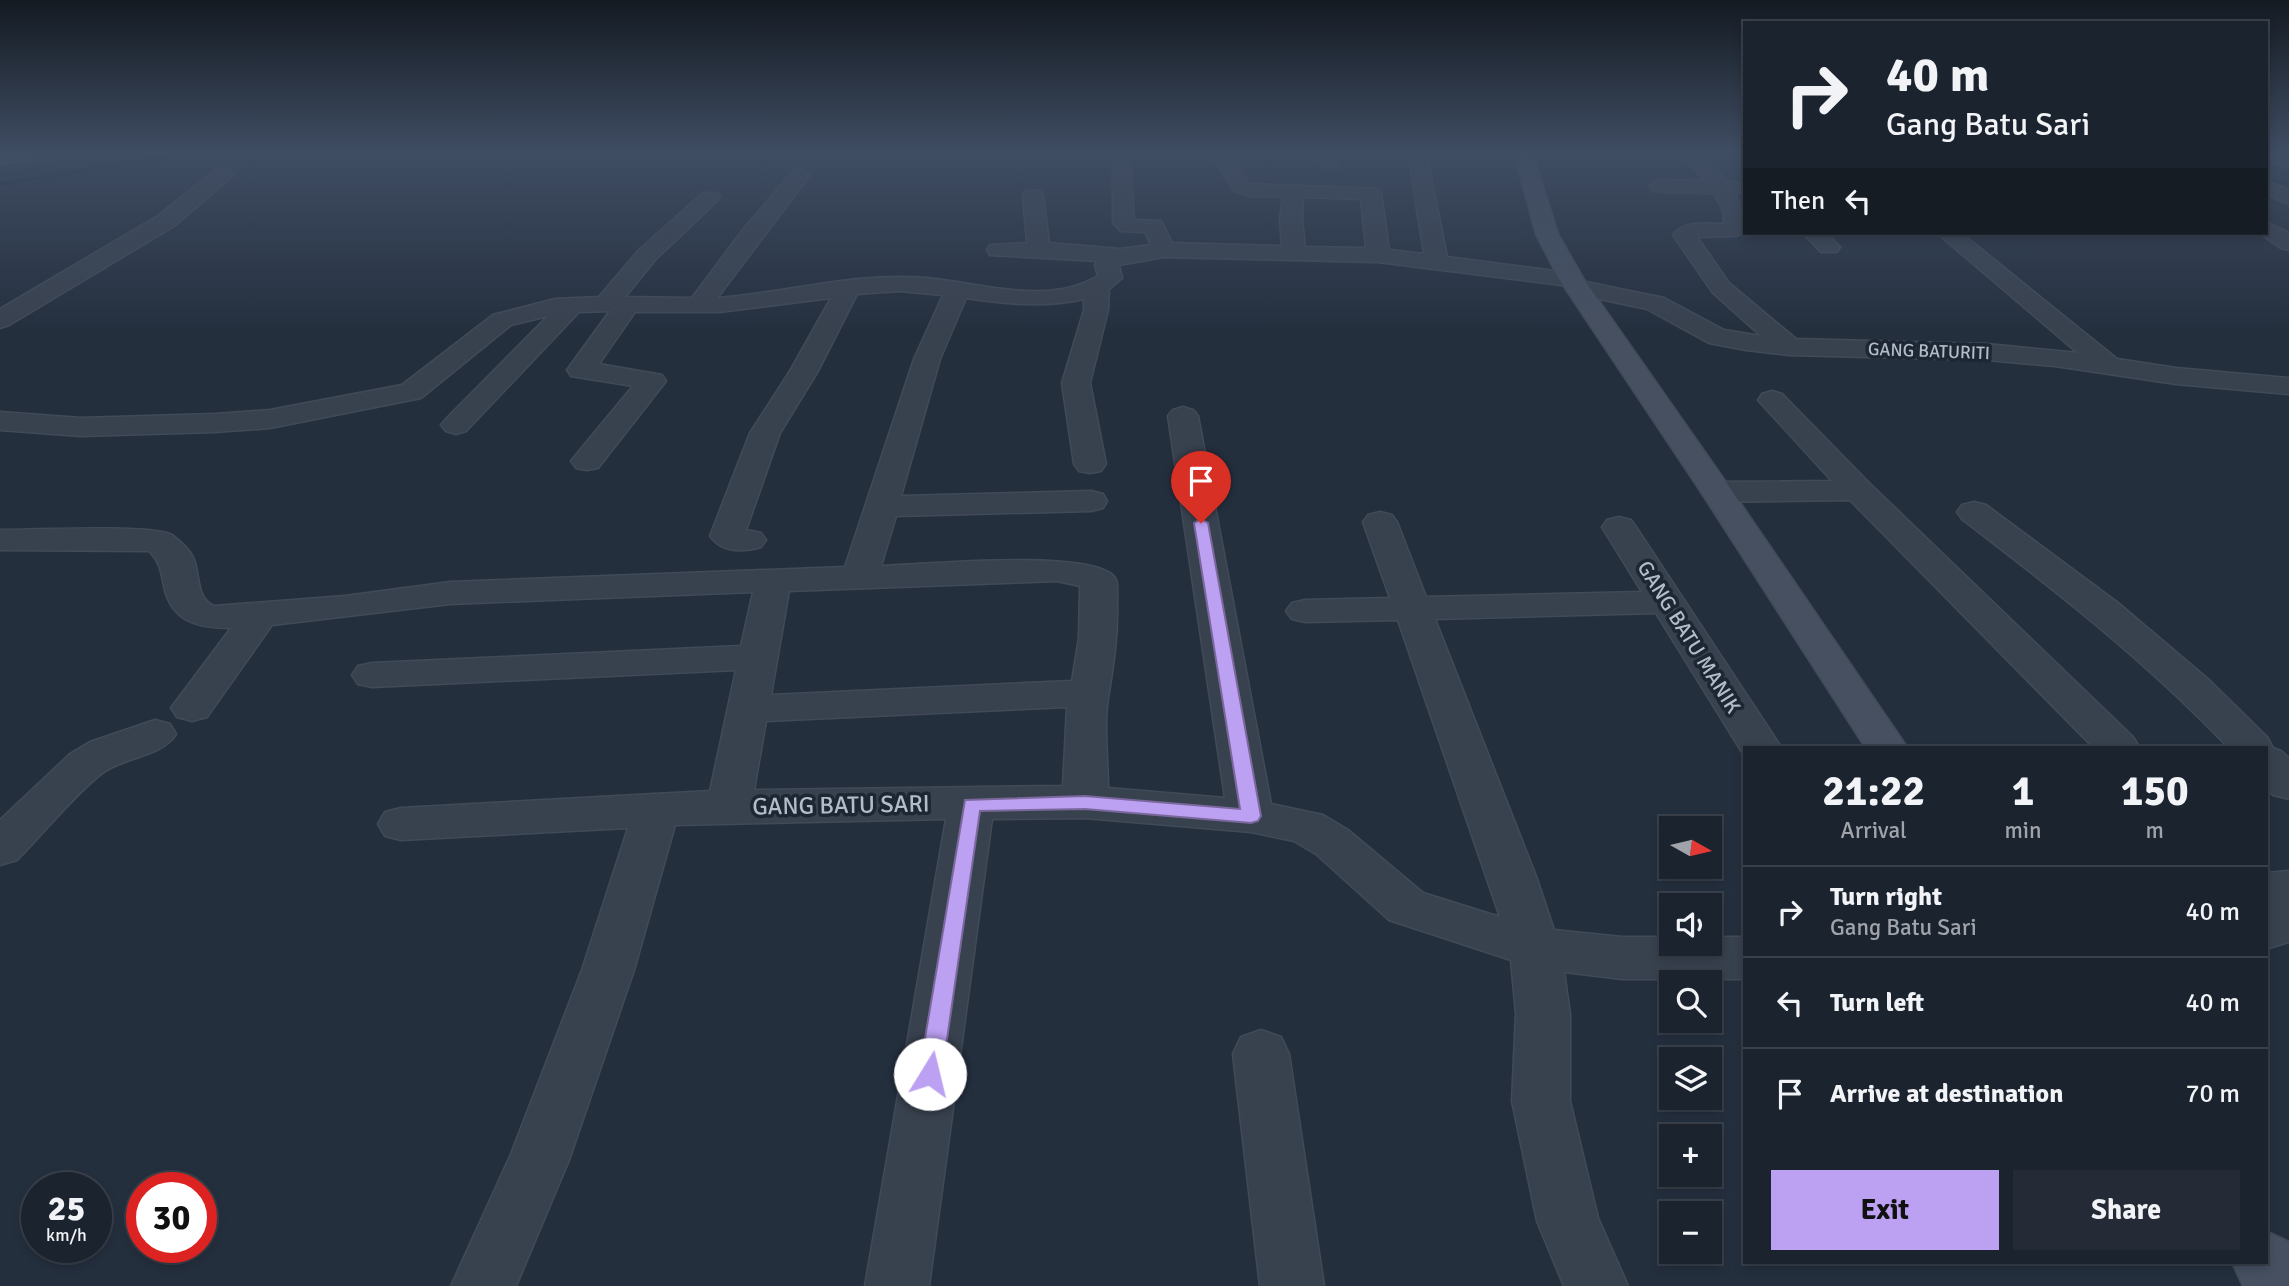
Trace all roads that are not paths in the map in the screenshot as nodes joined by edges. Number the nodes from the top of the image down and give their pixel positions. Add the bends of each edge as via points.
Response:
1 (177, 212) edge
2 (694, 212) edge
3 (770, 212) edge
4 (1035, 212) edge
5 (1124, 212) edge
6 (1292, 212) edge
7 (1373, 212) edge
8 (1428, 212) edge
9 (1541, 212) edge
10 (1733, 212) edge
11 (2268, 229) edge
12 (1950, 235) edge
13 (2289, 243) edge
14 (1039, 249) junction
15 (998, 250) dead end
16 (1164, 250) junction
17 (1294, 252) junction
18 (1378, 255) junction
19 (1120, 256) junction
20 (1437, 262) junction
21 (1575, 284) junction
22 (1097, 287) junction
23 (847, 290) junction
24 (957, 291) junction
25 (617, 304) junction
26 (571, 306) junction
27 (699, 306) junction
28 (0, 320) edge
29 (1789, 347) junction
30 (2108, 365) junction
31 (2289, 386) edge
32 (1772, 400) dead end
33 (1183, 416) dead end
34 (0, 421) edge
35 (456, 425) dead end
36 (587, 461) dead end
37 (1090, 464) dead end
38 (1858, 490) junction
39 (1717, 492) junction
40 (1091, 500) dead end
41 (882, 506) junction
42 (1974, 512) dead end
43 (1380, 522) dead end
44 (1619, 527) dead end
45 (0, 540) edge
46 (749, 540) dead end
47 (860, 577) junction
48 (773, 580) junction
49 (1666, 601) junction
50 (1414, 610) junction
51 (1305, 611) dead end
52 (235, 616) junction
53 (756, 657) junction
54 (372, 676) dead end
55 (1088, 693) junction
56 (192, 708) dead end
57 (747, 709) junction
58 (155, 734) dead end
59 (1759, 746) edge
60 (1885, 746) edge
61 (2117, 746) edge
62 (2251, 746) edge
63 (2268, 763) edge
64 (2289, 784) edge
65 (1085, 802) junction
66 (971, 805) junction
67 (729, 806) junction
68 (657, 809) junction
69 (1251, 816) junction
70 (401, 824) dead end
71 (0, 848) edge
72 (2289, 889) edge
73 (2268, 892) edge
74 (2289, 923) edge
75 (2268, 928) edge
76 (1535, 948) junction
77 (1743, 958) edge
78 (1261, 1054) dead end
79 (2266, 1264) edge
80 (483, 1286) edge
81 (897, 1286) edge
82 (1292, 1286) edge
83 (1596, 1286) edge
84 (2284, 1286) edge

1 - 28 street
2 - 25 street via 647,255
3 - 27 street
4 - 14 street
5 - 16 street via 1124,223 1129,226 1153,226
6 - 17 street
7 - 18 street
8 - 20 street
9 - 21 street
10 - 29 street via 1735,230 1684,235 1716,282
11 - 13 street
12 - 30 street
14 - 15 street, GANG BATURITI
14 - 19 street, GANG BATURITI
16 - 17 street, GANG BATURITI
16 - 19 street, GANG BATURITI
17 - 18 street, GANG BATURITI
18 - 20 street, GANG BATURITI
19 - 22 street via 1110,260 1110,278
20 - 21 street, GANG BATURITI
21 - 29 street, GANG BATURITI via 1656,303 1718,337
21 - 39 street
22 - 24 street via 1052,299
22 - 37 street via 1096,310 1076,383
23 - 24 street via 900,284
23 - 27 street
23 - 46 street via 757,453 727,536
24 - 41 street via 927,359
25 - 26 street
25 - 27 street
25 - 36 street via 581,370 652,381
26 - 34 street via 502,320 411,392 270,419 215,423 81,427
26 - 35 street
29 - 30 street, GANG BATURITI via 1987,352
30 - 31 street, GANG BATURITI
32 - 38 street
33 - 69 street
38 - 39 street
38 - 61 street
39 - 60 street
40 - 41 street
41 - 47 street
42 - 62 street via 2105,611 2196,690
43 - 50 street
44 - 49 street, GANG BATU MANIK
45 - 52 street via 159,542 176,557 184,596 192,610
47 - 48 street
47 - 55 street via 1083,573 1098,581 1093,680
48 - 52 street via 450,593
48 - 53 street
49 - 50 street
49 - 59 street, GANG BATU MANIK
50 - 51 street
50 - 76 street
52 - 56 street
53 - 54 street
53 - 57 street
55 - 57 street
55 - 65 street
57 - 67 street
58 - 71 street via 85,764
63 - 64 street
65 - 66 street, GANG BATU SARI
65 - 69 street, GANG BATU SARI
66 - 67 street, GANG BATU SARI
66 - 81 street
67 - 68 street, GANG BATU SARI
68 - 70 street, GANG BATU SARI
68 - 80 street via 607,970 548,1134
69 - 76 street, GANG BATU SARI via 1307,827 1332,842 1406,907
72 - 73 street
74 - 75 street
76 - 77 street, GANG BATU SARI via 1622,958
76 - 83 street via 1543,1014 1541,1101 1569,1221
78 - 82 street
79 - 84 street

